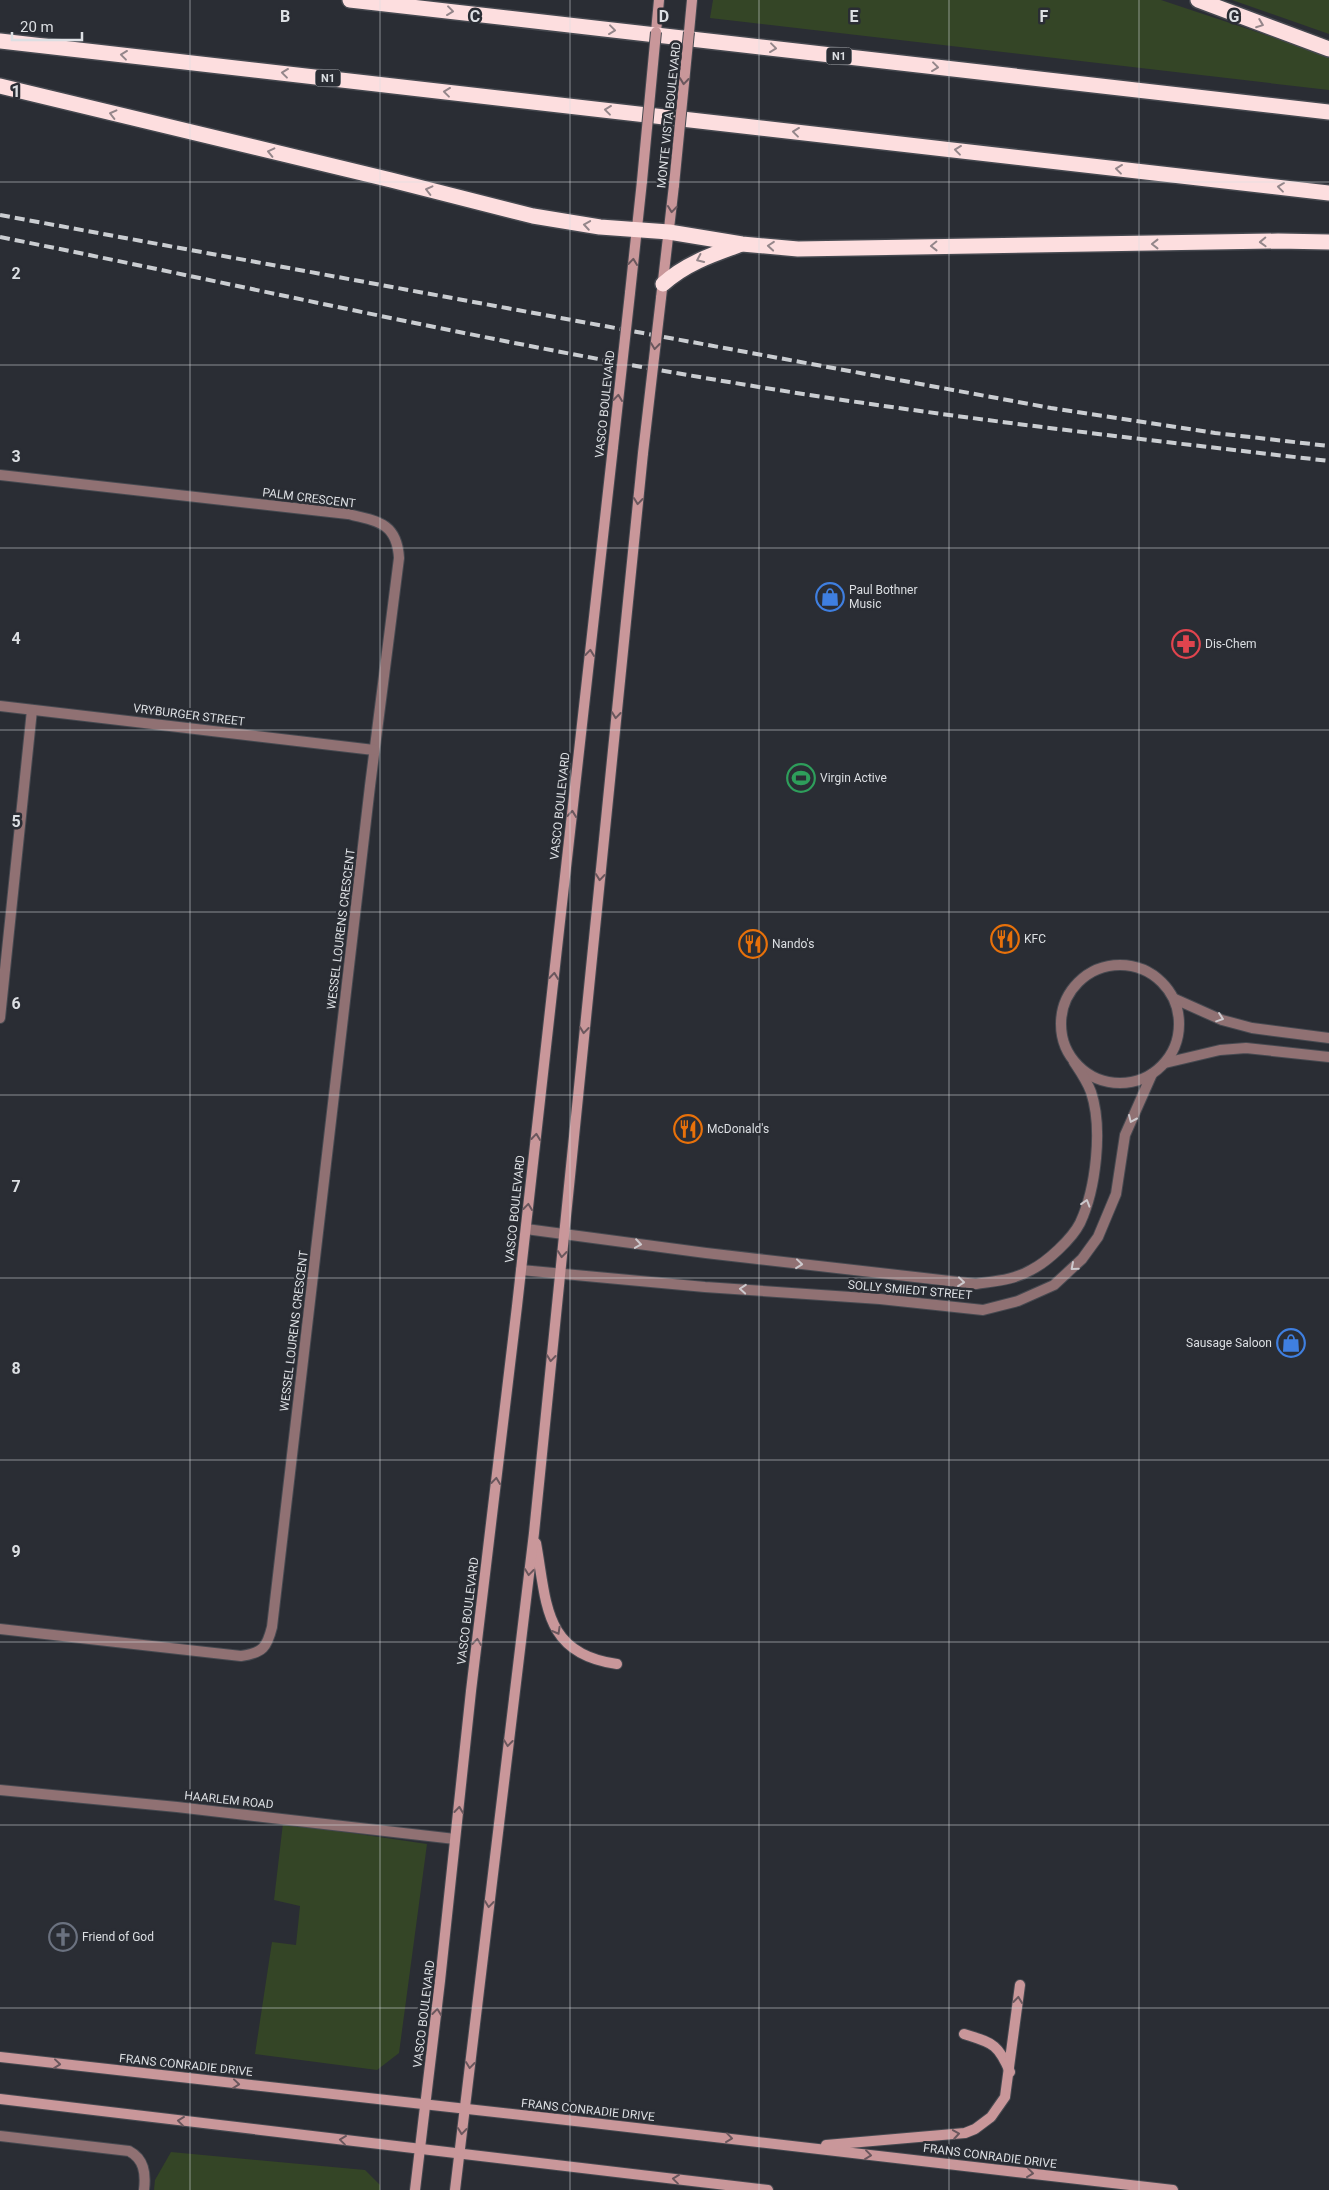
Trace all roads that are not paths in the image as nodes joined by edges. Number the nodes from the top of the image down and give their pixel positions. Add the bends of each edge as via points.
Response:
1 (350, 0) edge
2 (659, 0) edge
3 (692, 0) edge
4 (1198, 0) edge
5 (0, 41) edge
6 (1329, 49) edge
7 (0, 86) edge
8 (1329, 112) edge
9 (1329, 193) edge
10 (636, 230) junction
11 (669, 232) junction
12 (1329, 242) edge
13 (742, 244) junction
14 (662, 291) junction
15 (0, 475) edge
16 (0, 706) edge
17 (32, 710) junction
18 (374, 750) junction
19 (3, 976) edge
20 (1175, 1000) junction
21 (0, 1018) edge
22 (1329, 1038) edge
23 (1329, 1057) edge
24 (1074, 1062) junction
25 (1165, 1064) junction
26 (1152, 1074) junction
27 (526, 1229) junction
28 (564, 1234) junction
29 (521, 1270) junction
30 (560, 1275) junction
31 (534, 1532) junction
32 (0, 1630) edge
33 (617, 1664) dead end
34 (0, 1790) edge
35 (456, 1839) junction
36 (1020, 1985) dead end
37 (964, 2034) dead end
38 (0, 2057) edge
39 (1010, 2072) junction
40 (0, 2099) edge
41 (425, 2104) junction
42 (465, 2109) junction
43 (0, 2136) edge
44 (802, 2147) junction
45 (420, 2148) junction
46 (460, 2154) junction
47 (144, 2190) edge
48 (415, 2190) edge
49 (455, 2190) edge
50 (768, 2190) edge
51 (1173, 2190) edge

1 -> 8 highway, N1
2 - 10 main road, MONTE VISTA BOULEVARD, bridge
3 -> 11 main road, MONTE VISTA BOULEVARD, bridge
4 -> 6 highway
9 -> 5 highway, N1
10 -> 7 highway via 533,216
10 - 11 highway
27 -> 10 main road, VASCO BOULEVARD, bridge
11 - 13 highway
11 - 14 main road
12 -> 13 highway via 798,249
13 -> 14 highway via 674,274
14 -> 28 main road, bridge
15 - 18 street, PALM CRESCENT via 348,514 372,519 388,528 398,543 399,558
16 - 17 street, VRYBURGER STREET
17 - 18 street, VRYBURGER STREET
17 - 19 street
18 - 32 street, WESSEL LOURENS CRESCENT via 275,1608 268,1641 254,1654 241,1656
19 - 21 street
20 -> 22 street via 1222,1020 1252,1028
20 - 24 street via 1156,976 1139,968 1120,964 1102,967 1085,976 1075,985 1062,1010 1062,1039
20 - 25 street via 1179,1033
23 - 25 street via 1246,1048 1220,1050
24 - 26 street via 1102,1080 1119,1083 1136,1081
28 -> 24 street, SOLLY SMIEDT STREET via 976,1284 1005,1280 1031,1270 1058,1250 1079,1224 1082,1215 1090,1189 1097,1128 1091,1092
25 - 26 street
26 -> 30 street, SOLLY SMIEDT STREET via 1125,1135 1116,1194 1098,1237 1082,1259 1054,1285 1018,1302 983,1310
27 - 28 street, SOLLY SMIEDT STREET
27 - 29 main road, VASCO BOULEVARD
28 -> 30 main road
29 - 30 street, SOLLY SMIEDT STREET
35 -> 29 main road, VASCO BOULEVARD
30 -> 31 main road
31 -> 33 main road via 549,1612 557,1632 581,1654
31 -> 42 main road
34 - 35 street, HAARLEM ROAD
41 -> 35 main road, VASCO BOULEVARD
39 -> 36 main road
37 - 39 main road via 992,2044
38 -> 41 main road, FRANS CONRADIE DRIVE
44 -> 39 main road via 965,2133 984,2123 1002,2104
45 -> 40 main road
41 - 42 main road, FRANS CONRADIE DRIVE
41 - 45 main road, VASCO BOULEVARD
42 -> 44 main road, FRANS CONRADIE DRIVE
42 -> 46 main road
43 - 47 street via 129,2151 138,2156 144,2169
44 -> 51 main road, FRANS CONRADIE DRIVE
45 - 46 main road
45 - 48 main road, VASCO BOULEVARD
46 - 49 main road
50 -> 46 main road

